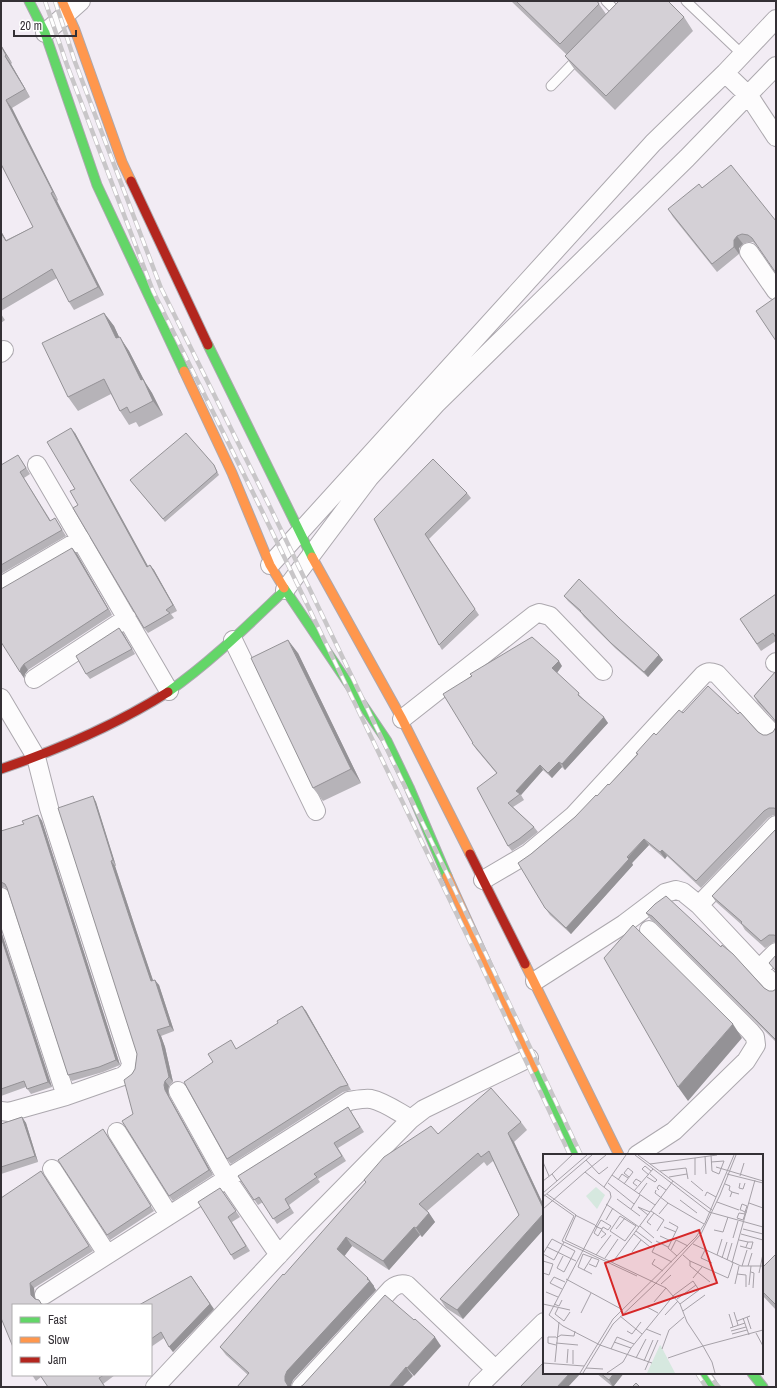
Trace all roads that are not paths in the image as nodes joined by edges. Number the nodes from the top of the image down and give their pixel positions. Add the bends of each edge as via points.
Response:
1 (29, 1) edge
2 (82, 1) edge
3 (606, 1) edge
4 (686, 1) edge
5 (65, 7) edge
6 (619, 15) edge
7 (776, 19) edge
8 (45, 33) junction
9 (583, 53) edge
10 (743, 55) junction
11 (776, 66) edge
12 (725, 73) junction
13 (551, 86) dead end
14 (749, 96) junction
15 (776, 137) edge
16 (749, 252) edge
17 (771, 273) edge
18 (776, 291) edge
19 (38, 465) dead end
20 (300, 533) junction
21 (81, 540) junction
22 (311, 555) junction
23 (268, 573) junction
24 (1, 586) edge
25 (285, 590) junction
26 (261, 601) dead end
27 (258, 615) junction
28 (126, 618) junction
29 (233, 640) junction
30 (603, 671) dead end
31 (34, 679) dead end
32 (169, 691) junction
33 (1, 698) edge
34 (402, 719) junction
35 (770, 731) dead end
36 (36, 758) junction
37 (1, 769) edge
38 (316, 811) edge
39 (776, 825) edge
40 (483, 880) junction
41 (1, 897) edge
42 (699, 905) junction
43 (649, 930) dead end
44 (776, 952) edge
45 (759, 970) junction
46 (535, 981) junction
47 (776, 987) edge
48 (529, 1058) junction
49 (178, 1091) dead end
50 (66, 1096) junction
51 (1, 1111) edge
52 (411, 1119) junction
53 (117, 1132) dead end
54 (577, 1154) edge
55 (619, 1154) edge
56 (638, 1154) edge
57 (52, 1169) dead end
58 (227, 1179) junction
59 (169, 1215) junction
60 (107, 1254) junction
61 (279, 1255) junction
62 (44, 1295) dead end
63 (543, 1323) edge
64 (495, 1369) junction
65 (706, 1374) edge
66 (753, 1374) edge
67 (155, 1387) edge
68 (301, 1387) edge
69 (478, 1387) edge
70 (714, 1387) edge
71 (763, 1387) edge

1 - 8 street
2 - 5 street
3 - 6 lane
4 - 10 lane
5 - 8 street
5 - 20 street via 122,162
7 - 10 street
8 - 23 street via 97,184 232,473
9 - 13 lane
10 - 12 street
11 - 14 street
12 - 14 street
12 - 20 street via 654,143
14 - 15 street
14 - 22 street via 438,403 369,478
16 - 17 street
17 - 18 street
19 - 21 street
20 - 22 street
20 - 23 street
21 - 24 street
21 - 28 street
22 - 25 street
22 - 34 street
23 - 25 street
25 - 27 street
25 - 48 street via 387,741
26 - 27 street
27 - 29 street
28 - 31 street
28 - 32 street
29 - 32 street
29 - 38 street
30 - 34 street via 550,616 539,613
32 - 36 street via 118,722
33 - 36 street
34 - 40 street
35 - 40 street via 717,674 706,673 573,816 529,853
36 - 37 street
36 - 50 street via 49,808 132,1063 129,1071 123,1076
39 - 42 street
40 - 46 street
41 - 50 street
42 - 45 street
42 - 46 street via 683,892 665,893 624,924
43 - 56 street via 750,1031 755,1037 756,1045 746,1061 674,1131
44 - 45 street
45 - 47 street
46 - 55 street
48 - 52 street via 424,1110
48 - 54 street
49 - 58 street
50 - 51 street via 9,1112
52 - 58 street via 371,1099 349,1101
52 - 61 street
53 - 59 street
57 - 60 street
58 - 59 street
58 - 61 street
59 - 60 street
60 - 62 street
61 - 67 street
63 - 64 street
64 - 68 street via 402,1283 391,1289
64 - 69 street
65 - 70 street
66 - 71 street

